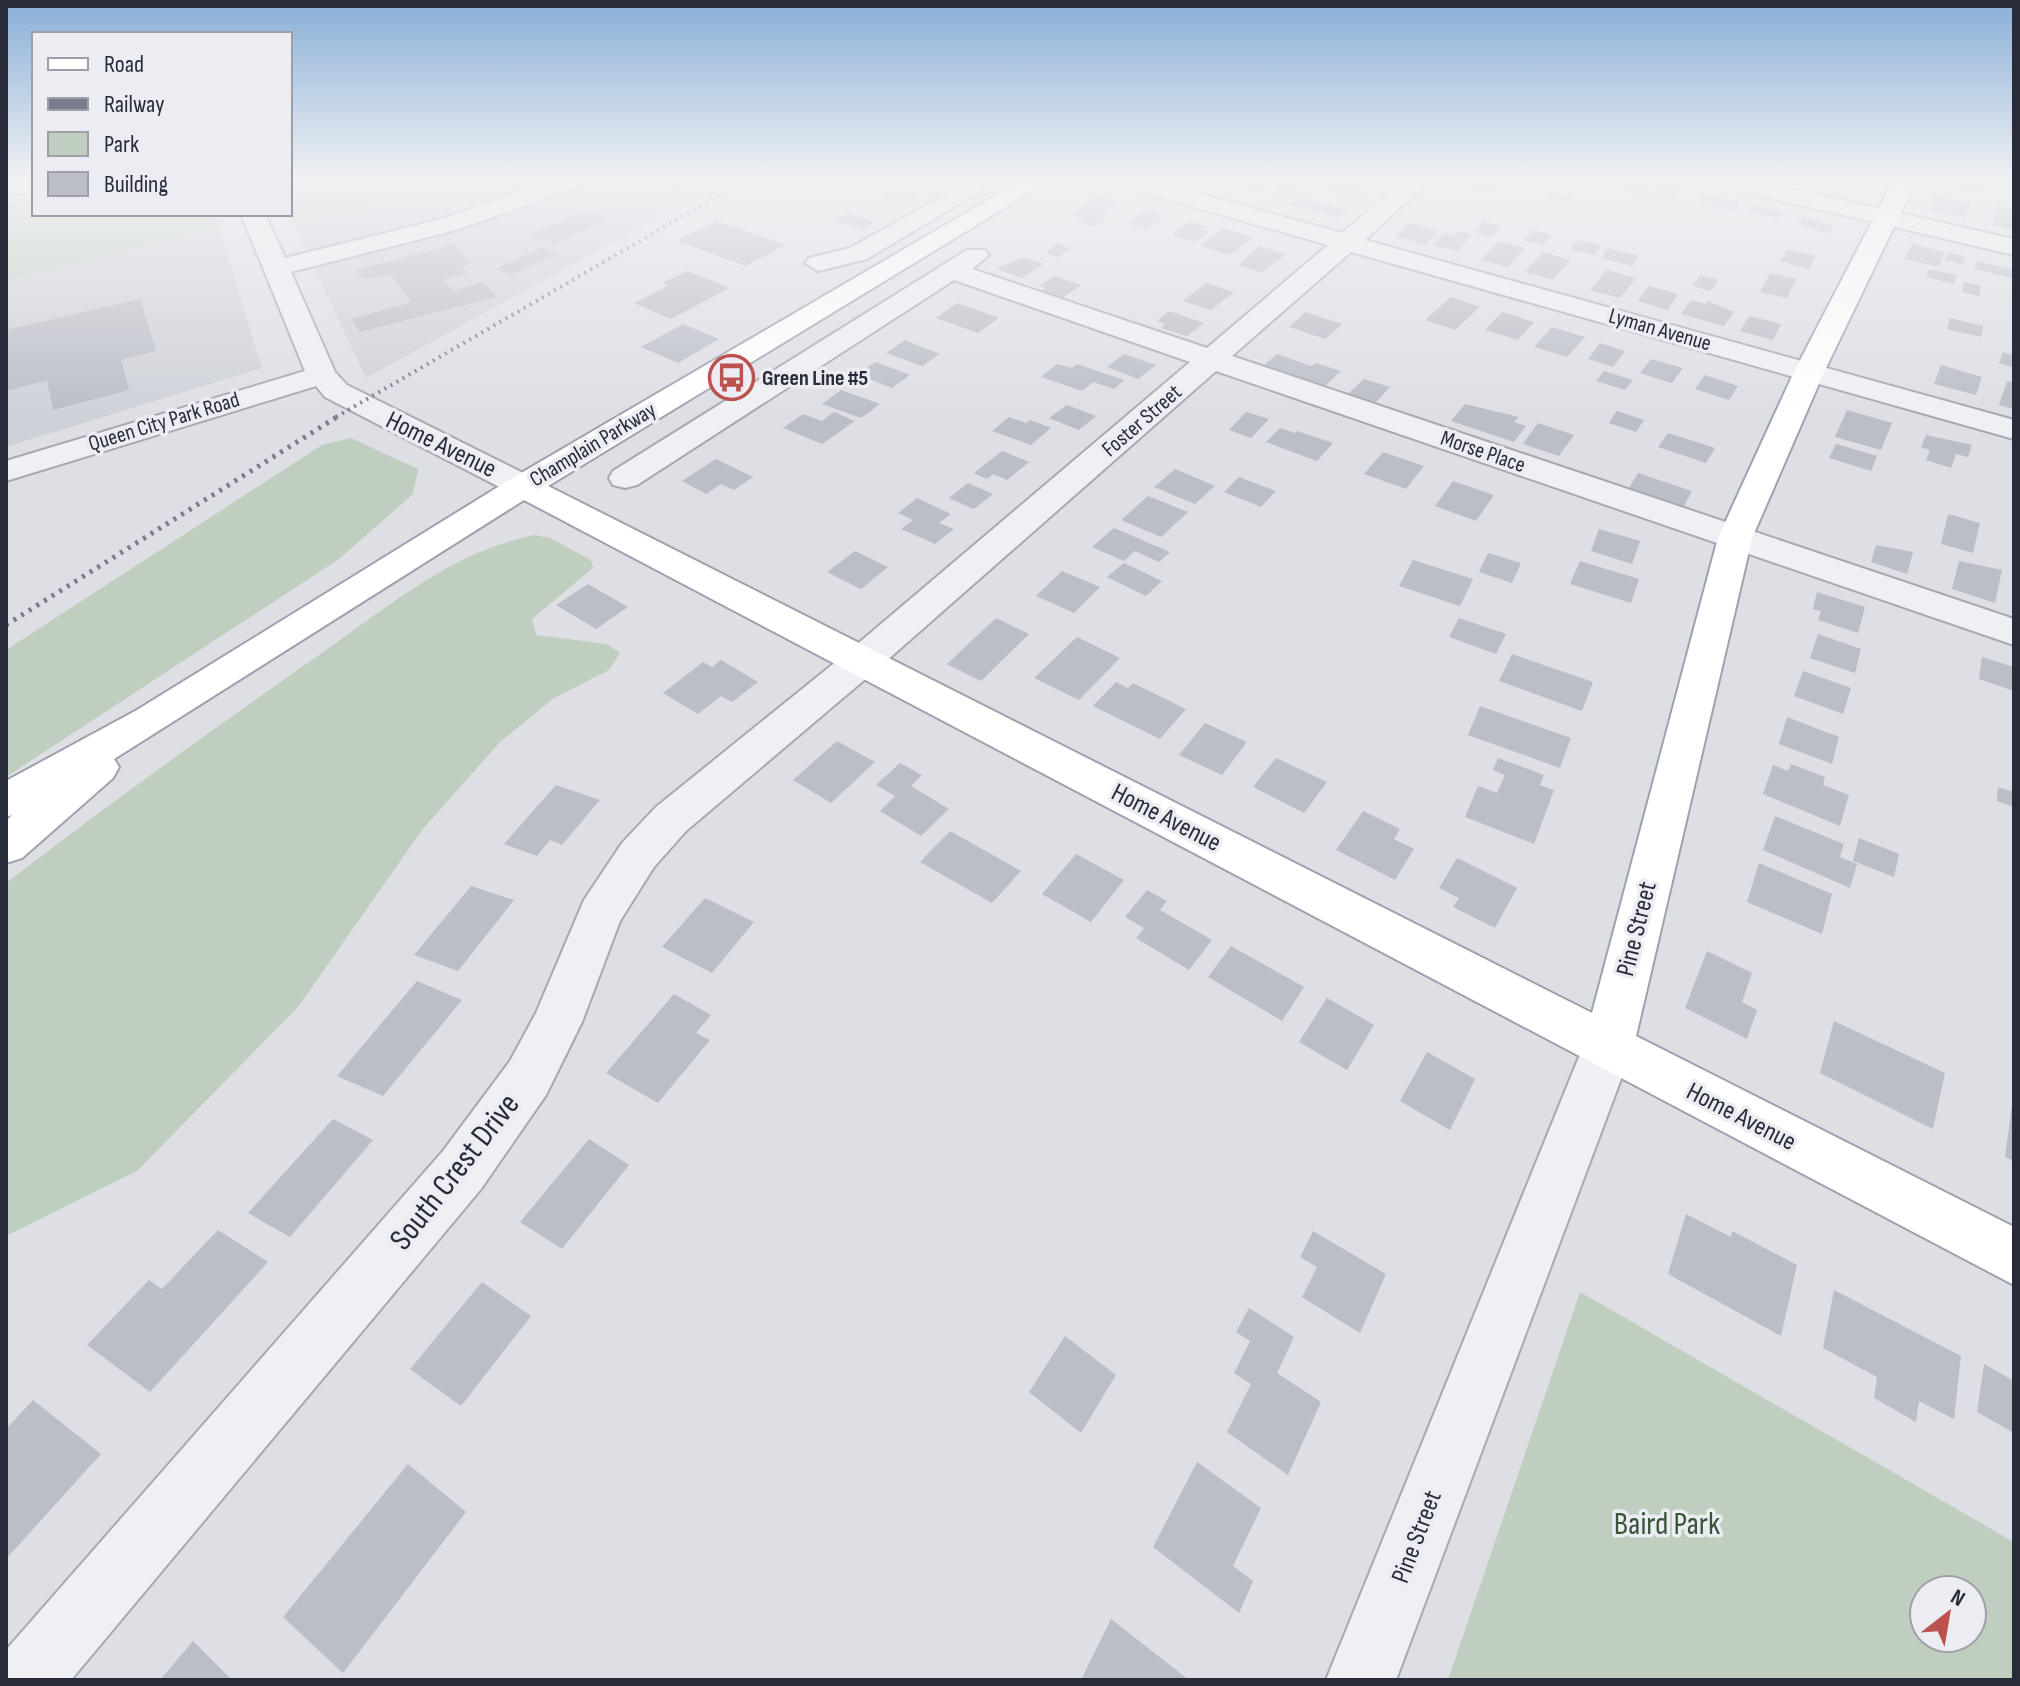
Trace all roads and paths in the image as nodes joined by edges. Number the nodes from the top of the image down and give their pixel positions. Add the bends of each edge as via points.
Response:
1 (272, 258) edge
2 (317, 258) edge
3 (842, 258) edge
4 (907, 258) edge
5 (972, 258) edge
6 (1330, 258) edge
7 (1404, 258) edge
8 (1866, 258) edge
9 (818, 263) dead end
10 (276, 268) junction
11 (952, 271) junction
12 (1212, 360) junction
13 (1809, 372) junction
14 (322, 375) junction
15 (2014, 430) edge
16 (6, 471) edge
17 (625, 478) dead end
18 (523, 486) junction
19 (1735, 538) junction
20 (2014, 632) edge
21 (862, 661) junction
22 (151, 720) junction
23 (6, 801) edge
24 (6, 846) edge
25 (1608, 1047) junction
26 (2014, 1257) edge
27 (26, 1680) edge
28 (1361, 1680) edge

1 - 10 street
2 - 10 street
3 - 9 street
4 - 18 main road, Champlain Parkway
5 - 11 street
6 - 12 street, Foster Street
7 - 13 street, Lyman Avenue
8 - 13 main road, Pine Street
10 - 14 street
11 - 12 street, Morse Place
11 - 17 street
12 - 19 street, Morse Place
12 - 21 street, Foster Street
13 - 15 street, Lyman Avenue
13 - 19 main road, Pine Street
14 - 16 street, Queen City Park Road
14 - 18 street, Home Avenue via 357,404
18 - 21 main road, Home Avenue
18 - 22 main road, Champlain Parkway
19 - 20 street, Morse Place
19 - 25 main road, Pine Street
21 - 25 main road, Home Avenue
21 - 27 street, South Crest Drive via 671,819 638,855 600,914 557,1022 528,1078 462,1170
22 - 23 main road, Champlain Parkway
22 - 24 main road, Champlain Parkway
25 - 26 main road, Home Avenue
25 - 28 street, Pine Street

